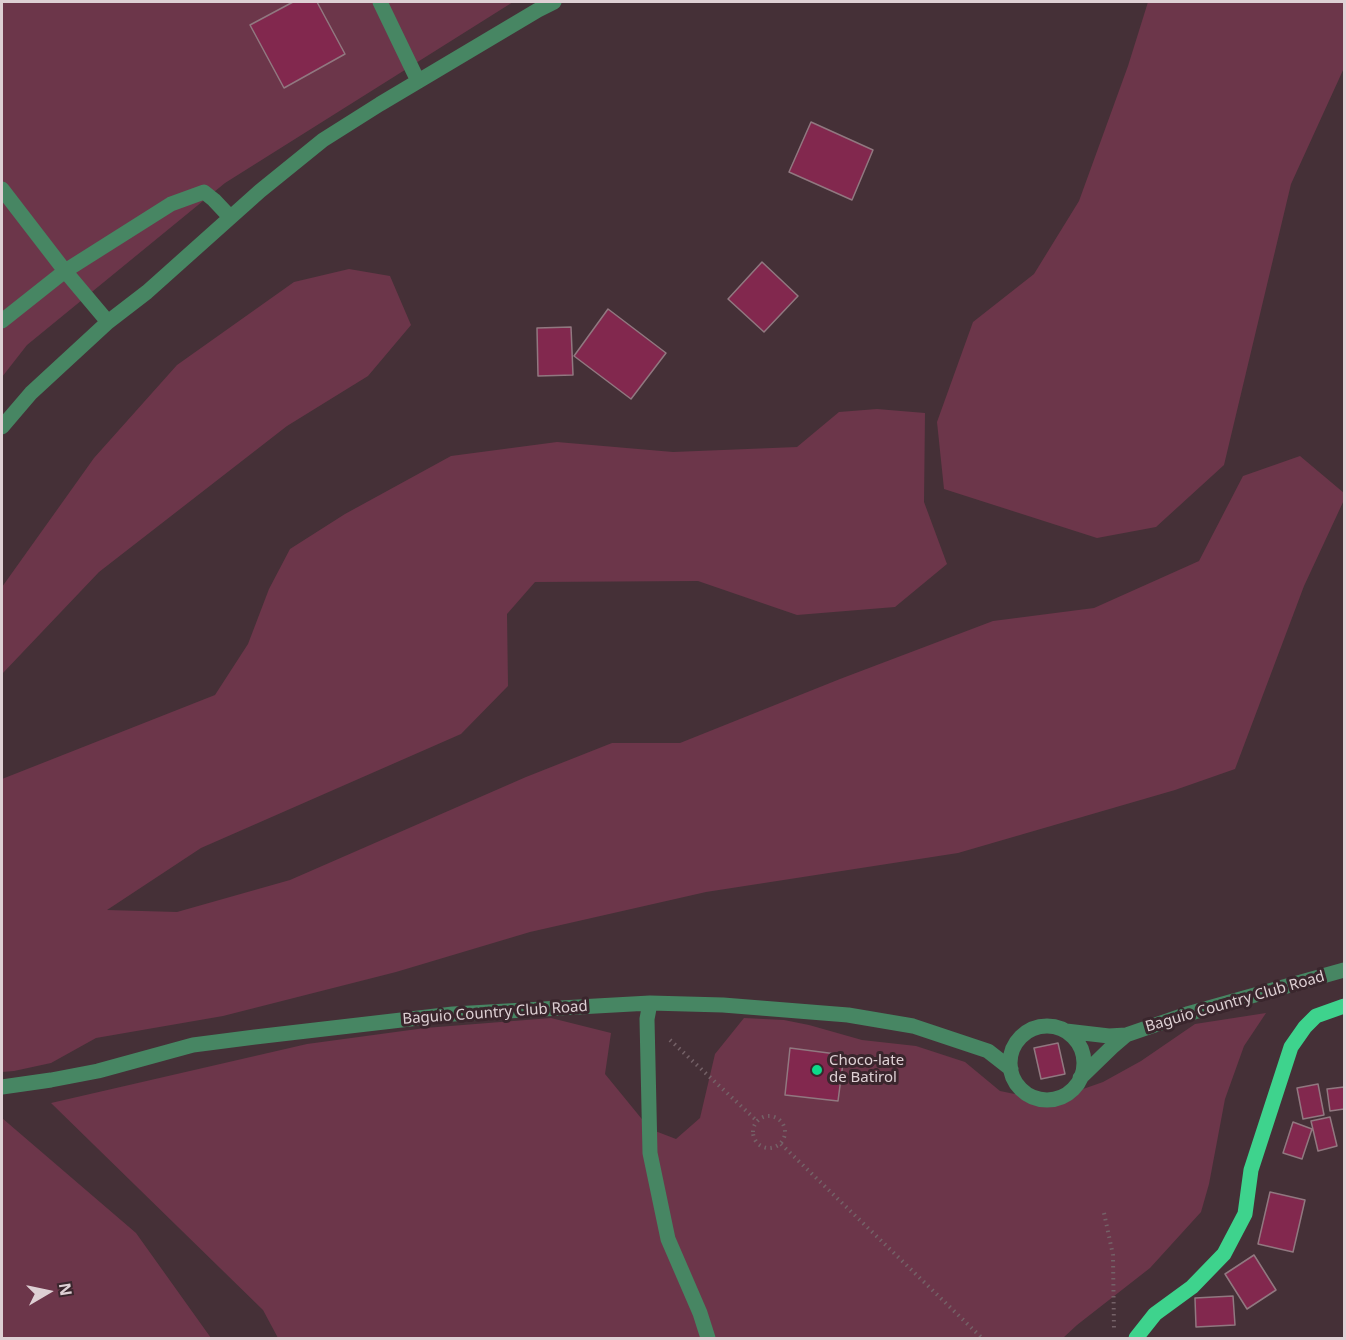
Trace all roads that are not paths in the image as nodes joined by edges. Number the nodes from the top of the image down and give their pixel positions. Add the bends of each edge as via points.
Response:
1 (380, 2) edge
2 (554, 2) edge
3 (418, 81) junction
4 (2, 189) edge
5 (230, 217) junction
6 (65, 271) junction
7 (2, 321) edge
8 (108, 322) junction
9 (2, 427) edge
10 (1344, 970) edge
11 (650, 1003) junction
12 (1344, 1006) edge
13 (1065, 1031) junction
14 (1126, 1035) junction
15 (1013, 1047) junction
16 (988, 1051) junction
17 (1011, 1069) junction
18 (1080, 1078) junction
19 (2, 1087) edge
20 (708, 1338) edge
21 (1136, 1338) edge

1 - 3 street
2 - 3 street
3 - 5 street via 323,140
4 - 6 street
5 - 6 street via 204,192 171,204
5 - 8 street
6 - 7 street
6 - 8 street
8 - 9 street via 31,393
10 - 14 street, Baguio Country Club Road
11 - 16 street, Baguio Country Club Road via 848,1015 913,1026
11 - 19 street, Baguio Country Club Road via 453,1014 193,1045 98,1071
11 - 20 street via 650,1153 668,1239
12 - 21 main road via 1316,1016 1291,1047 1251,1170 1245,1214 1224,1254 1192,1287 1155,1314
13 - 14 street, Baguio Country Club Road
13 - 15 street via 1039,1027 1021,1036
13 - 18 street via 1082,1053
14 - 18 street, Baguio Country Club Road
15 - 16 street, Baguio Country Club Road
15 - 17 street
16 - 17 street, Baguio Country Club Road
17 - 18 street via 1019,1087 1042,1100 1067,1094

